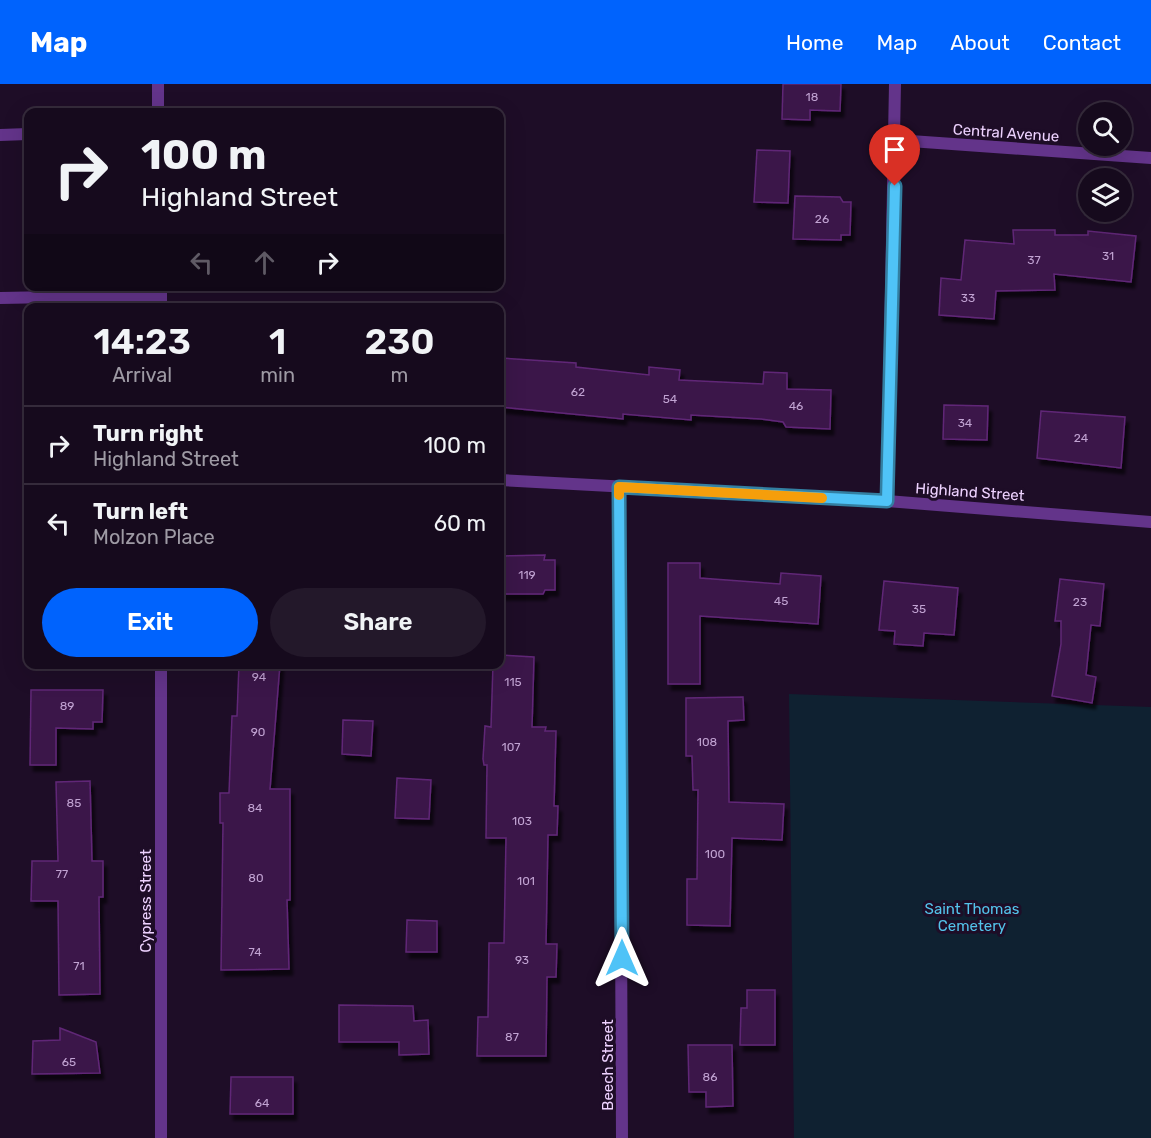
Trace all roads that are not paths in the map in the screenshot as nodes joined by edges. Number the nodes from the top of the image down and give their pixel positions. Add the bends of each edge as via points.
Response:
1 (158, 84) edge
2 (895, 84) edge
3 (159, 108) edge
4 (24, 134) edge
5 (0, 135) edge
6 (896, 140) junction
7 (1151, 158) edge
8 (71, 291) edge
9 (161, 296) edge
10 (0, 298) edge
11 (504, 480) edge
12 (619, 487) junction
13 (887, 501) junction
14 (1151, 522) edge
15 (161, 669) edge
16 (161, 1138) edge
17 (622, 1138) edge

1 - 3 street
2 - 6 street
4 - 5 street
6 - 7 street, Central Avenue
6 - 13 street
8 - 9 street
8 - 10 street
11 - 12 street, Highland Street
12 - 13 street, Highland Street
12 - 17 street, Beech Street
13 - 14 street, Highland Street
15 - 16 street, Cypress Street

